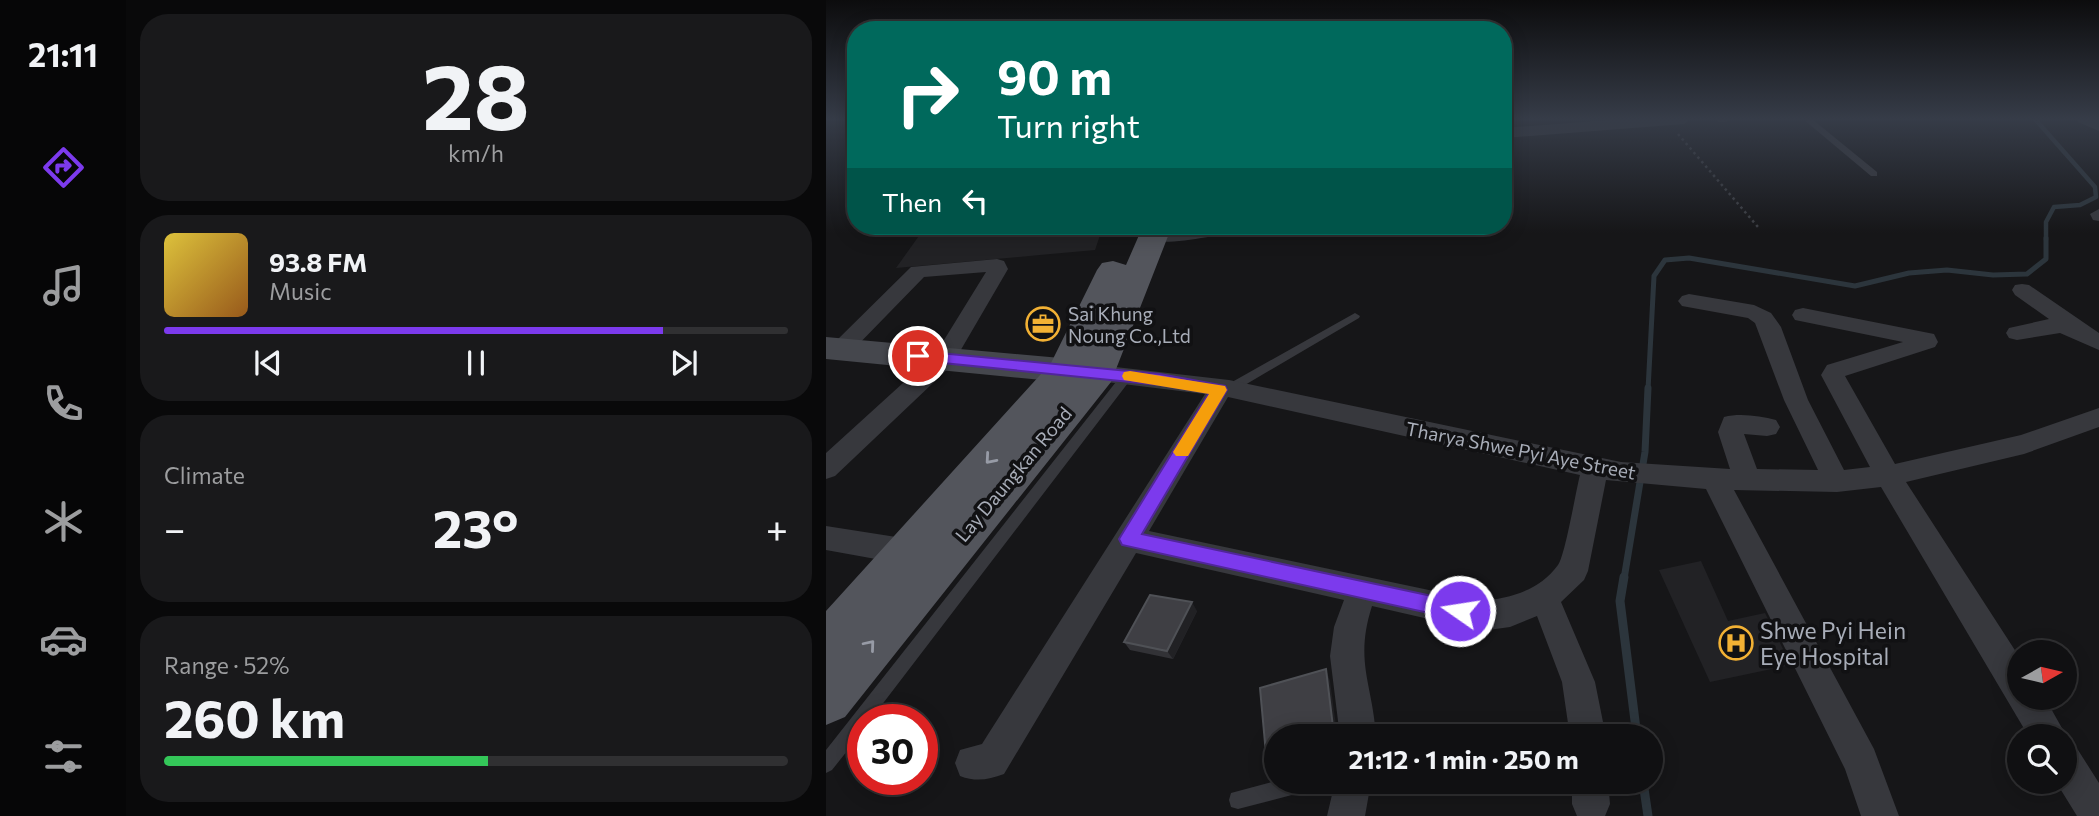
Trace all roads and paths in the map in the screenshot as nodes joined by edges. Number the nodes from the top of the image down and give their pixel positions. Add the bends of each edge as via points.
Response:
1 (1704, 157) edge
2 (1853, 157) edge
3 (1874, 174) dead end
4 (1758, 227) dead end
5 (1145, 235) edge
6 (2022, 290) dead end
7 (1689, 301) dead end
8 (1802, 315) dead end
9 (1355, 316) dead end
10 (2080, 330) junction
11 (2017, 333) dead end
12 (2099, 343) edge
13 (834, 348) edge
14 (944, 359) junction
15 (1097, 373) junction
16 (1224, 389) junction
17 (2099, 417) edge
18 (1768, 427) dead end
19 (826, 469) edge
20 (1608, 470) junction
21 (1888, 476) junction
22 (1746, 477) junction
23 (1714, 479) junction
24 (1837, 481) junction
25 (826, 538) edge
26 (1129, 539) junction
27 (905, 572) junction
28 (1363, 589) junction
29 (1544, 598) junction
30 (826, 648) edge
31 (2007, 668) edge
32 (826, 698) edge
33 (1358, 724) edge
34 (1588, 724) edge
35 (973, 763) dead end
36 (826, 764) edge
37 (2077, 782) edge
38 (1264, 793) edge
39 (1351, 794) edge
40 (1238, 800) dead end
41 (1346, 816) edge
42 (1880, 816) edge
43 (2098, 816) edge

1 - 4 path
2 - 3 lane
5 - 15 main road, Lay Daungkan Road
6 - 10 street
7 - 24 street via 1754,312 1763,318 1796,400
8 - 21 street via 1926,339 1833,375
9 - 16 lane
10 - 11 street via 2066,324
10 - 12 street
13 - 14 street
13 - 14 street via 918,271 997,265
14 - 15 street
14 - 19 street
15 - 16 street, Tharya Shwe Pyi Aye Street
15 - 27 main road, Lay Daungkan Road
15 - 36 lane
16 - 20 street, Tharya Shwe Pyi Aye Street
16 - 26 street
17 - 21 street, Tharya Shwe Pyi Aye Street via 2024,444
18 - 22 street via 1733,424 1731,432
20 - 23 street, Tharya Shwe Pyi Aye Street
20 - 29 street via 1573,571
21 - 24 street, Tharya Shwe Pyi Aye Street
21 - 31 street
22 - 23 street, Tharya Shwe Pyi Aye Street
22 - 24 street, Tharya Shwe Pyi Aye Street
23 - 42 street via 1861,762
25 - 27 street
26 - 28 street
26 - 35 street via 1000,750 991,761
27 - 30 main road, Lay Daungkan Road
32 -> 27 main road, Lay Daungkan Road
28 - 29 street via 1481,616 1510,613
28 - 33 street via 1351,622 1346,662
29 - 34 street via 1579,675
37 - 43 street
38 - 40 lane
39 - 41 street

